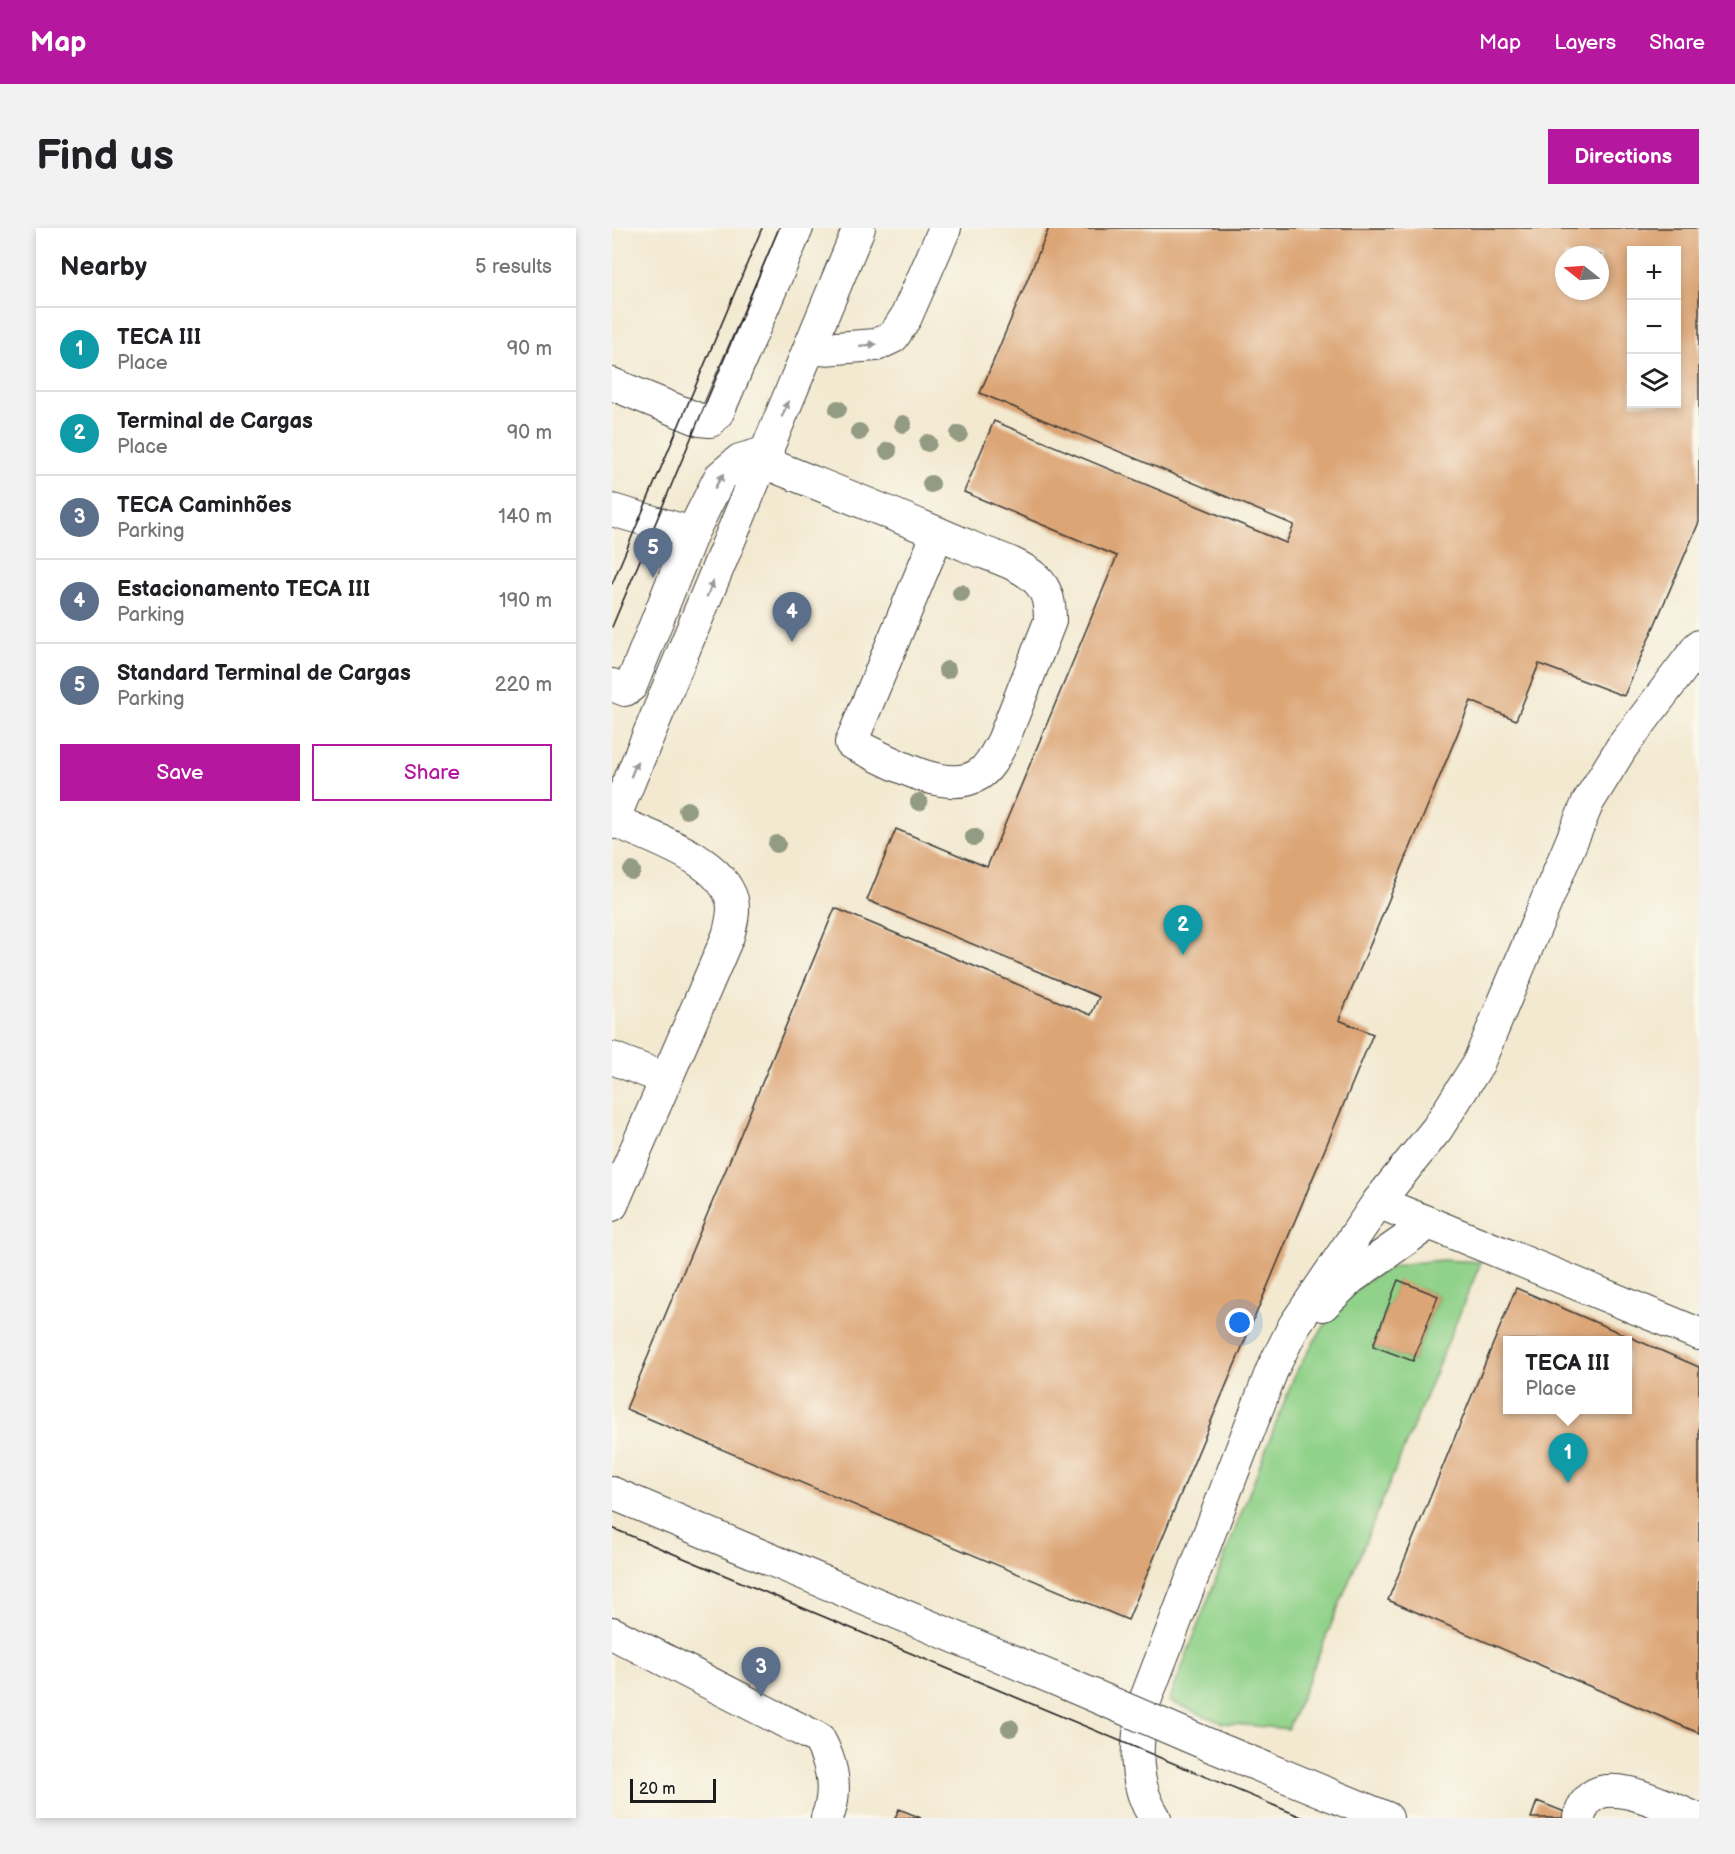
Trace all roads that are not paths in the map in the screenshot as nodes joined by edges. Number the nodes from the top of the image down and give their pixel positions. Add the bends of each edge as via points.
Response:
1 (796, 228) edge
2 (859, 228) edge
3 (945, 228) edge
4 (810, 350) junction
5 (612, 384) edge
6 (765, 457) junction
7 (612, 510) edge
8 (692, 533) junction
9 (938, 533) junction
10 (1699, 646) edge
11 (623, 680) edge
12 (664, 697) junction
13 (613, 822) edge
14 (612, 1058) edge
15 (666, 1079) junction
16 (1378, 1202) junction
17 (612, 1205) edge
18 (1429, 1223) junction
19 (1699, 1334) edge
20 (1272, 1370) junction
21 (612, 1493) edge
22 (612, 1633) edge
23 (1579, 1817) edge
24 (827, 1818) edge
25 (1155, 1818) edge
26 (1387, 1818) edge
27 (1695, 1818) edge

1 - 5 street via 718,412 710,421
2 - 4 street
4 -> 3 street via 876,345 893,337 906,317
6 -> 4 street
8 -> 6 street via 729,467 752,455
6 - 9 street
12 -> 6 street
7 - 8 street
8 - 11 street
9 - 9 street via 851,743 948,782 980,774 993,759 1044,638 1050,605 1035,578
10 - 16 street via 1622,747 1588,802 1478,1064 1437,1129
11 - 12 street
13 -> 12 street
13 - 15 street via 682,851 709,868 726,885 733,902 728,936
14 - 15 street
15 - 17 street
16 - 18 street
16 - 20 street via 1309,1300
18 - 19 street
18 - 20 street via 1330,1297
20 - 25 street via 1143,1706 1136,1748 1137,1775
21 - 26 street, bridge
22 - 24 street via 819,1739 830,1759 833,1782 833,1802
23 - 27 street via 1587,1801 1610,1789 1630,1792

